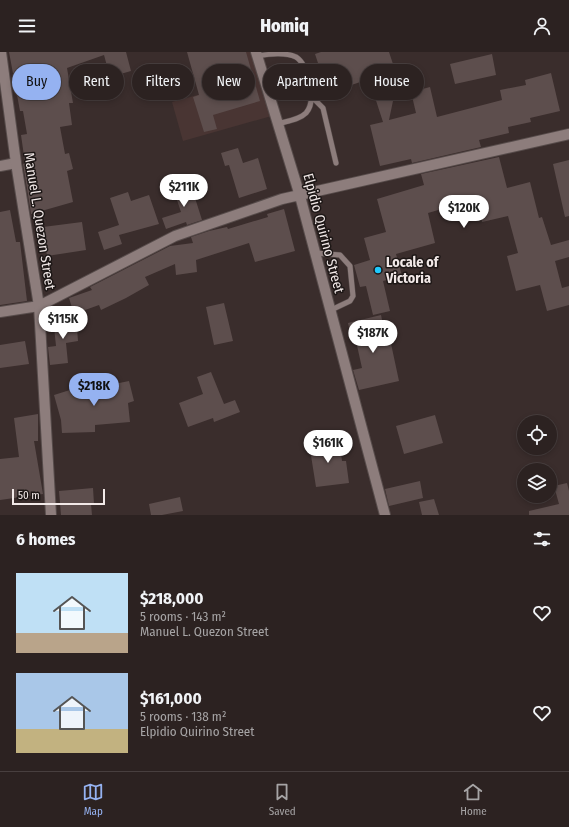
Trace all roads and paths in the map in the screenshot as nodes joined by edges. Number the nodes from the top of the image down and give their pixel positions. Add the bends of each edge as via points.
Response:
1 (1, 52) edge
2 (257, 54) edge
3 (302, 64) edge
4 (311, 100) edge
5 (315, 100) edge
6 (278, 124) junction
7 (569, 134) edge
8 (16, 163) junction
9 (336, 163) dead end
10 (0, 166) edge
11 (300, 196) junction
12 (315, 252) junction
13 (39, 306) junction
14 (331, 310) junction
15 (0, 312) edge
16 (51, 515) edge
17 (385, 515) edge

1 - 8 street, Manuel L. Quezon Street
2 - 3 lane via 283,52 297,57
2 - 6 street, Elpidio Quirino Street
4 - 6 lane via 306,112 296,119
5 - 9 lane via 323,108
6 - 11 street, Elpidio Quirino Street
7 - 11 street
8 - 10 street
8 - 13 street, Manuel L. Quezon Street
11 - 12 street, Elpidio Quirino Street
11 - 13 street via 282,199 175,236
12 - 14 street, Elpidio Quirino Street
12 - 14 lane via 340,255 350,266 354,285 353,296 350,301
13 - 15 street
13 - 16 street, Manuel L. Quezon Street
14 - 17 street, Elpidio Quirino Street

